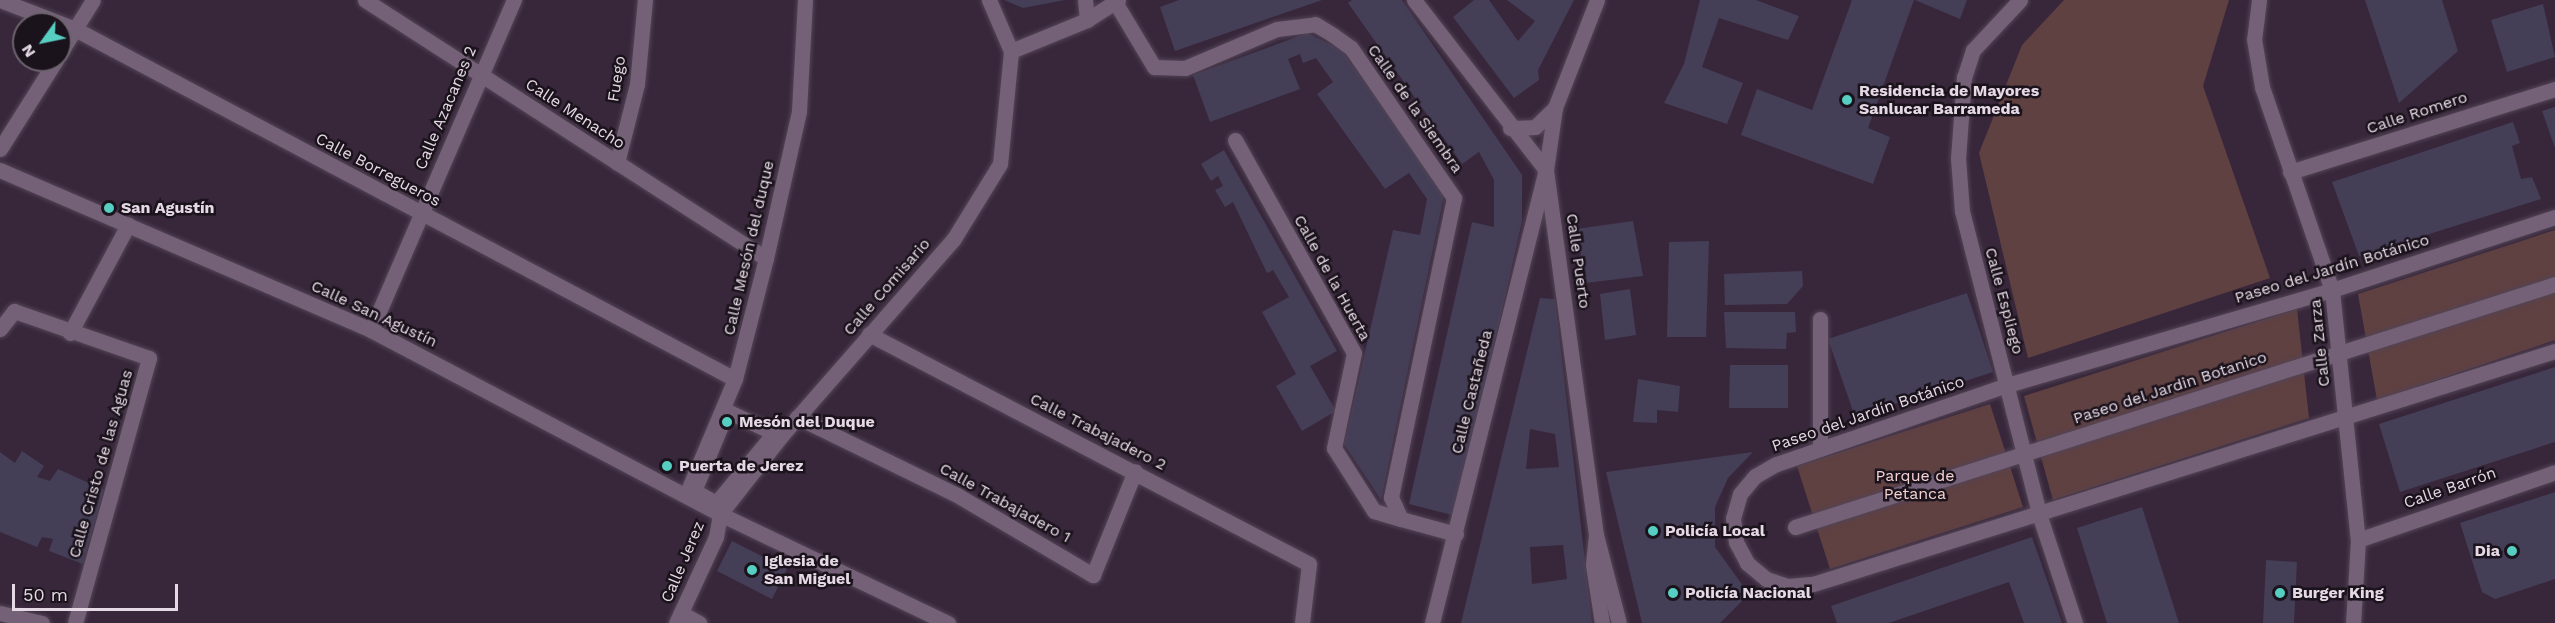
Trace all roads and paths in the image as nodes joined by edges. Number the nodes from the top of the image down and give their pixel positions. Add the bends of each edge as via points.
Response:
1 (0, 0) edge
2 (93, 0) edge
3 (365, 0) edge
4 (514, 0) edge
5 (645, 0) edge
6 (805, 0) edge
7 (988, 0) edge
8 (1085, 0) edge
9 (1414, 0) edge
10 (1597, 0) edge
11 (2020, 0) edge
12 (2259, 0) edge
13 (1116, 1) edge
14 (1087, 20) junction
15 (75, 29) junction
16 (72, 34) edge
17 (1011, 51) junction
18 (48, 72) edge
19 (479, 74) junction
20 (2555, 89) edge
21 (1554, 108) junction
22 (1510, 128) junction
23 (1235, 140) dead end
24 (0, 149) edge
25 (617, 163) junction
26 (0, 170) edge
27 (1546, 170) junction
28 (2290, 172) junction
29 (420, 214) junction
30 (2555, 217) edge
31 (128, 225) junction
32 (766, 258) junction
33 (2555, 284) edge
34 (2332, 290) junction
35 (1820, 319) dead end
36 (0, 329) edge
37 (370, 330) junction
38 (70, 333) junction
39 (869, 334) junction
40 (2555, 351) edge
41 (2339, 353) junction
42 (735, 379) junction
43 (2007, 385) junction
44 (797, 417) junction
45 (2345, 417) junction
46 (1820, 450) junction
47 (2024, 454) junction
48 (1135, 471) junction
49 (2555, 472) edge
50 (686, 495) junction
51 (718, 509) junction
52 (2039, 514) junction
53 (1401, 519) junction
54 (1795, 527) dead end
55 (1456, 534) junction
56 (1596, 536) junction
57 (2358, 540) junction
58 (0, 613) edge
59 (678, 618) edge
60 (42, 623) edge
61 (75, 623) edge
62 (699, 623) edge
63 (948, 623) edge
64 (1302, 623) edge
65 (1432, 623) edge
66 (1602, 623) edge
67 (1619, 623) edge
68 (2075, 623) edge
69 (2353, 623) edge

1 - 15 street, Calle Borregueros
2 - 15 street
3 - 19 street, Calle Menacho
4 - 19 street, Calle Azacanes 2
5 - 25 street, Fuego via 637,84
6 - 32 street, Calle Mesón del duque via 799,111
7 - 17 street
8 - 14 street
9 - 22 street
10 - 21 street, Calle Puerto
11 - 43 street, Calle Espliego via 1973,50 1959,108 1962,211
12 - 28 street, Calle Zarza via 2254,39 2261,77
13 - 14 street
13 - 53 street, Calle de la Siembra via 1154,67 1185,68 1277,29 1315,24 1334,34 1351,48 1454,198 1391,497
14 - 17 street
15 - 16 street
15 - 29 street, Calle Borregueros
17 - 39 street, Calle Comisario via 1000,164 952,240
18 - 24 street
19 - 25 street, Calle Menacho
19 - 29 street, Calle Azacanes 2
20 - 28 street, Calle Romero
21 - 22 street via 1535,128
21 - 27 street, Calle Puerto
22 - 27 street
23 - 53 street, Calle de la Huerta via 1354,353 1334,448 1374,511
25 - 32 street, Calle Menacho
26 - 31 street, Calle San Agustín
27 - 55 street, Calle Castañeda
27 - 56 street, Calle Puerto
28 - 34 street, Calle Zarza
29 - 37 street, Calle Azacanes 2
29 - 42 street, Calle Borregueros
30 - 34 street, Paseo del Jardín Botánico
31 - 37 street, Calle San Agustín
31 - 38 street
32 - 42 street, Calle Mesón del duque
33 - 41 street, Paseo del Jardin Botanico
34 - 41 street, Calle Zarza
34 - 43 street, Paseo del Jardín Botánico
35 - 46 street
36 - 38 street via 14,311
37 - 50 street, Calle San Agustín
38 - 61 street, Calle Cristo de las Aguas via 149,358
39 - 44 street, Calle Comisario
39 - 48 street, Calle Trabajadero 2
40 - 45 street, Paseo del Jardín Botánico
41 - 45 street, Calle Zarza
41 - 47 street, Paseo del Jardin Botanico
42 - 50 street, Calle Mesón del duque
43 - 46 street, Paseo del Jardín Botánico
43 - 47 street, Calle Espliego
44 - 48 street, Calle Trabajadero 1 via 957,495 1093,574
44 - 51 street, Calle Comisario
45 - 52 street, Paseo del Jardín Botánico
45 - 57 street, Calle Zarza
46 - 52 street, Paseo del Jardín Botánico via 1765,469 1747,484 1736,506 1733,530 1740,553 1756,572 1777,583 1813,584
47 - 52 street, Calle Espliego
47 - 54 street, Paseo del Jardin Botanico
48 - 64 street, Calle Trabajadero 2 via 1309,564
49 - 57 street, Calle Barrón
50 - 51 street, Calle San Agustín
51 - 51 street via 694,491 727,411 774,433
51 - 59 street, Calle Jerez via 717,537
51 - 63 street
52 - 68 street, Calle Espliego
53 - 55 street
55 - 65 street, Calle Castañeda
56 - 66 street, Calle Puerto via 1593,565
56 - 67 street, Calle Puerto
57 - 69 street, Calle Zarza
58 - 60 street
59 - 62 street

